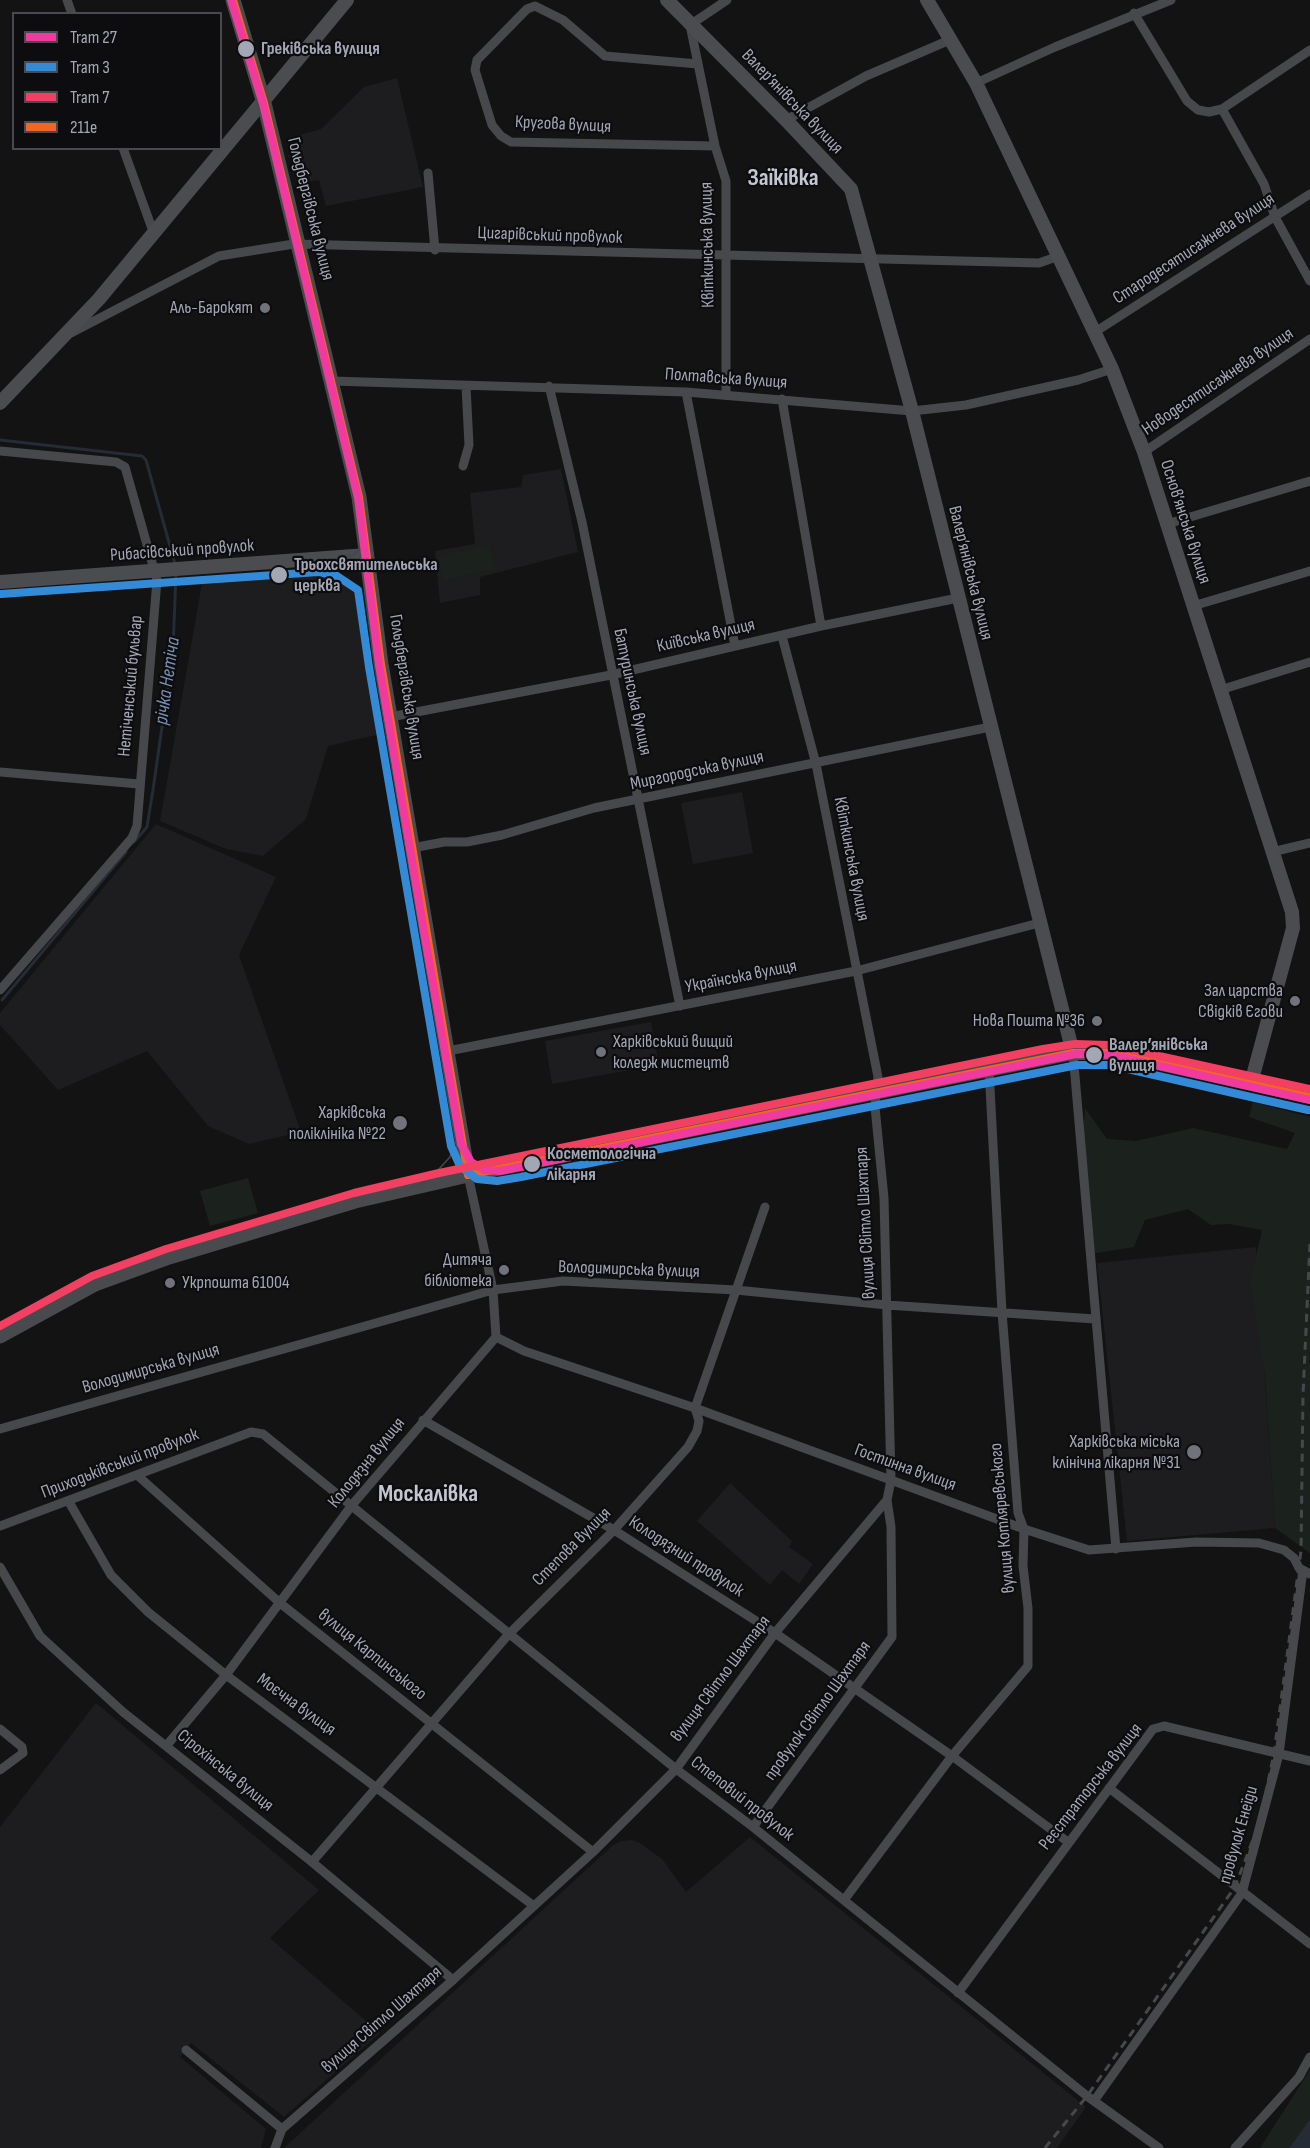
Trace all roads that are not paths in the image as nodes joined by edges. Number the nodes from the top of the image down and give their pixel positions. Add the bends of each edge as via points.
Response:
1 (233, 0) edge
2 (347, 0) edge
3 (667, 0) edge
4 (727, 0) edge
5 (927, 0) edge
6 (1171, 0) edge
7 (1134, 13) junction
8 (690, 25) junction
9 (952, 39) junction
10 (1310, 50) edge
11 (698, 64) junction
12 (976, 83) junction
13 (264, 103) junction
14 (1222, 109) junction
15 (786, 120) junction
16 (715, 146) junction
17 (124, 150) edge
18 (428, 173) dead end
19 (1310, 194) edge
20 (1275, 217) junction
21 (154, 234) junction
22 (299, 244) junction
23 (435, 250) junction
24 (1059, 256) junction
25 (727, 257) junction
26 (870, 260) junction
27 (1310, 281) edge
28 (1095, 332) junction
29 (61, 339) junction
30 (1310, 339) edge
31 (1112, 369) junction
32 (332, 381) junction
33 (466, 386) junction
34 (549, 386) junction
35 (686, 392) junction
36 (726, 395) junction
37 (782, 399) junction
38 (0, 403) edge
39 (912, 411) junction
40 (0, 451) edge
41 (1144, 452) junction
42 (463, 466) dead end
43 (1310, 481) edge
44 (1167, 524) junction
45 (367, 555) junction
46 (1310, 571) edge
47 (156, 572) junction
48 (0, 582) edge
49 (958, 598) junction
50 (1193, 606) junction
51 (821, 626) junction
52 (782, 636) junction
53 (735, 646) junction
54 (1310, 663) edge
55 (611, 675) junction
56 (1220, 690) junction
57 (390, 717) junction
58 (990, 727) junction
59 (816, 764) junction
60 (0, 772) edge
61 (139, 784) junction
62 (638, 801) junction
63 (1310, 843) edge
64 (412, 848) junction
65 (1272, 852) junction
66 (1039, 923) junction
67 (856, 972) junction
68 (0, 990) edge
69 (680, 1006) junction
70 (448, 1051) junction
71 (1073, 1053) junction
72 (989, 1069) junction
73 (1251, 1083) junction
74 (879, 1091) junction
75 (1310, 1097) edge
76 (468, 1175) junction
77 (765, 1207) dead end
78 (493, 1290) junction
79 (736, 1290) junction
80 (887, 1305) junction
81 (1002, 1312) junction
82 (1095, 1319) junction
83 (0, 1336) edge
84 (496, 1337) junction
85 (695, 1408) junction
86 (423, 1420) junction
87 (0, 1429) edge
88 (251, 1432) joint
89 (137, 1475) junction
90 (891, 1480) junction
91 (887, 1500) junction
92 (69, 1502) junction
93 (352, 1505) junction
94 (0, 1526) edge
95 (1024, 1529) junction
96 (614, 1530) junction
97 (1116, 1549) junction
98 (0, 1567) edge
99 (1306, 1572) edge
100 (280, 1603) junction
101 (775, 1633) junction
102 (508, 1635) junction
103 (226, 1675) junction
104 (855, 1687) junction
105 (431, 1723) junction
106 (0, 1729) edge
107 (167, 1744) junction
108 (1279, 1754) junction
109 (952, 1756) junction
110 (1310, 1761) edge
111 (675, 1769) junction
112 (0, 1770) edge
113 (376, 1785) junction
114 (1109, 1788) junction
115 (753, 1827) junction
116 (1068, 1842) junction
117 (593, 1852) junction
118 (312, 1862) junction
119 (1242, 1893) junction
120 (844, 1900) junction
121 (534, 1906) junction
122 (1310, 1944) edge
123 (453, 1980) junction
124 (958, 1993) junction
125 (186, 2050) dead end
126 (1310, 2057) edge
127 (1094, 2101) junction
128 (282, 2129) junction
129 (275, 2148) edge
130 (1159, 2148) edge
131 (1235, 2148) edge

1 - 13 main road, Гольдбергівська вулиця
2 - 13 street
3 - 8 street, Валер’янівська вулиця
4 - 8 street
5 - 9 street, Основ’янська вулиця
6 - 7 street
7 - 12 street
7 - 14 street via 1187,100 1198,110
8 - 11 street, Квіткинська вулиця
8 - 15 street, Валер’янівська вулиця
9 - 12 street, Основ’янська вулиця
9 - 15 street via 866,75
10 - 14 street
11 - 16 street, Квіткинська вулиця
11 - 16 street, Кругова вулиця via 604,56 563,20 534,6 477,60 475,70 492,125 511,142
12 - 24 street, Основ’янська вулиця
13 - 21 street
13 - 22 main road, Гольдбергівська вулиця
14 - 20 street via 1264,184
15 - 26 street, Валер’янівська вулиця via 851,189
16 - 25 street, Квіткинська вулиця via 726,181
17 - 21 street
18 - 23 street
19 - 20 street, Стародесятисажнева вулиця
20 - 27 street
20 - 28 street, Стародесятисажнева вулиця
21 - 29 street
22 - 23 street, Цигарівський провулок
22 - 29 street, Цигарівський провулок via 219,256
22 - 32 main road, Гольдбергівська вулиця
23 - 25 street, Цигарівський провулок
24 - 26 street, Цигарівський провулок via 1039,263
24 - 28 street, Основ’янська вулиця
25 - 26 street, Цигарівський провулок
25 - 36 street, Квіткинська вулиця
26 - 39 street, Валер’янівська вулиця
28 - 31 street, Основ’янська вулиця
29 - 38 street
30 - 41 street, Новодесятисажнева вулиця
31 - 39 street, Полтавська вулиця via 966,405
31 - 41 street, Основ’янська вулиця
32 - 33 street, Полтавська вулиця
32 - 45 main road, Гольдбергівська вулиця via 359,497
33 - 34 street, Полтавська вулиця
33 - 42 street via 470,445
34 - 35 street, Полтавська вулиця
34 - 55 street, Батуринська вулиця via 582,522
35 - 36 street, Полтавська вулиця
35 - 53 street
36 - 37 street, Полтавська вулиця
37 - 39 street, Полтавська вулиця
37 - 51 street
39 - 49 street, Валер’янівська вулиця
40 - 47 street, Нетіченський бульвар via 116,462 125,467
41 - 44 street, Основ’янська вулиця
43 - 44 street
44 - 50 street, Основ’янська вулиця
45 - 47 street, Рибасівський провулок
45 - 57 main road, Гольдбергівська вулиця
46 - 50 street
47 - 48 street, Рибасівський провулок
47 - 61 street, Нетіченський бульвар
49 - 51 street, Київська вулиця
49 - 58 street, Валер’янівська вулиця
50 - 56 street, Основ’янська вулиця
51 - 52 street, Київська вулиця
52 - 53 street, Київська вулиця
52 - 59 street, Квіткинська вулиця
53 - 55 street, Київська вулиця
54 - 56 street
55 - 57 street, Київська вулиця
55 - 62 street, Батуринська вулиця
56 - 65 street, Основ’янська вулиця
57 - 64 main road, Гольдбергівська вулиця
58 - 59 street, Миргородська вулиця
58 - 66 street, Валер’янівська вулиця
59 - 62 street, Миргородська вулиця
59 - 67 street, Квіткинська вулиця
60 - 61 street
61 - 68 street, Нетіченський бульвар via 139,813 132,838
62 - 64 street, Миргородська вулиця via 594,808 467,842
62 - 69 street, Батуринська вулиця
63 - 65 street
64 - 70 main road, Гольдбергівська вулиця
65 - 73 street, Основ’янська вулиця via 1292,912 1293,928
66 - 67 street, Українська вулиця
66 - 71 street, Валер’янівська вулиця
67 - 69 street, Українська вулиця
67 - 74 street, Квіткинська вулиця
69 - 70 street, Українська вулиця
70 - 76 main road, Гольдбергівська вулиця
71 - 72 street
71 - 73 street via 1108,1053
71 - 82 street, Валер’янівська вулиця
72 - 74 street
72 - 81 street, вулиця Котляревського
73 - 75 street
74 - 76 street
74 - 80 street, вулиця Світло Шахтаря via 876,1118 884,1198
76 - 78 street
76 - 83 main road via 355,1201 169,1257 95,1284
77 - 79 street, Степова вулиця
78 - 79 street, Володимирська вулиця via 563,1281
78 - 84 street
78 - 87 street, Володимирська вулиця
79 - 80 street, Володимирська вулиця
79 - 85 street, Степова вулиця
80 - 81 street, Володимирська вулиця
80 - 90 street, вулиця Світло Шахтаря
81 - 82 street, Володимирська вулиця
81 - 95 street, вулиця Котляревського via 1018,1513
82 - 97 street, Валер’янівська вулиця
84 - 85 street, Гостинна вулиця via 524,1351
84 - 86 street, Колодязна вулиця
85 - 90 street, Гостинна вулиця
85 - 96 street, Степова вулиця via 699,1421 688,1447
86 - 93 street, Колодязна вулиця
86 - 96 street, Колодязний провулок
88 - 89 street, Приходьківський провулок
88 - 93 street, Степовий провулок via 263,1434
89 - 92 street, Приходьківський провулок
89 - 100 street, вулиця Карпинського
90 - 91 street, вулиця Світло Шахтаря
90 - 95 street, Гостинна вулиця
91 - 101 street, вулиця Світло Шахтаря
91 - 104 street, провулок Світло Шахтаря via 891,1527 892,1637
92 - 94 street, Приходьківський провулок
92 - 103 street, Моєчна вулиця via 111,1575 148,1612
93 - 100 street, Колодязна вулиця
93 - 102 street, Степовий провулок
95 - 97 street, Гостинна вулиця via 1089,1550
95 - 109 street, вулиця Котляревського via 1028,1666
96 - 101 street, Колодязний провулок
96 - 102 street, Степова вулиця
97 - 99 street, Гостинна вулиця via 1196,1542 1259,1543 1284,1550
98 - 107 street, Сірохінська вулиця via 40,1636 123,1712
99 - 108 street, провулок Енеїди
100 - 103 street, Колодязна вулиця
100 - 105 street, вулиця Карпинського
101 - 104 street, Колодязний провулок
101 - 111 street, вулиця Світло Шахтаря
102 - 105 street, Степова вулиця
102 - 111 street, Степовий провулок
103 - 107 street, Колодязна вулиця
103 - 113 street, Моєчна вулиця
104 - 109 street, Колодязний провулок
104 - 115 street, провулок Світло Шахтаря
105 - 113 street, Степова вулиця
105 - 117 street, вулиця Карпинського
106 - 112 street via 22,1747 23,1753
107 - 118 street, Сірохінська вулиця
108 - 110 street, Реєстраторська вулиця
108 - 114 street, Реєстраторська вулиця via 1164,1726 1153,1729
108 - 119 street, провулок Енеїди
109 - 116 street, Колодязний провулок
109 - 120 street, вулиця Котляревського
111 - 115 street, Степовий провулок
111 - 117 street, вулиця Світло Шахтаря
113 - 118 street, Степова вулиця
113 - 121 street, Моєчна вулиця
114 - 116 street, Реєстраторська вулиця
114 - 119 street
115 - 120 street, Степовий провулок
116 - 124 street, Реєстраторська вулиця
117 - 121 street, вулиця Світло Шахтаря
118 - 123 street, Сірохінська вулиця
119 - 122 street
119 - 127 street, провулок Енеїди
120 - 124 street, Степовий провулок
121 - 123 street, вулиця Світло Шахтаря
123 - 128 street, вулиця Світло Шахтаря
124 - 127 street, Степовий провулок
125 - 128 street
126 - 131 street via 1299,2077
127 - 130 street, Степовий провулок
128 - 129 street, вулиця Світло Шахтаря

